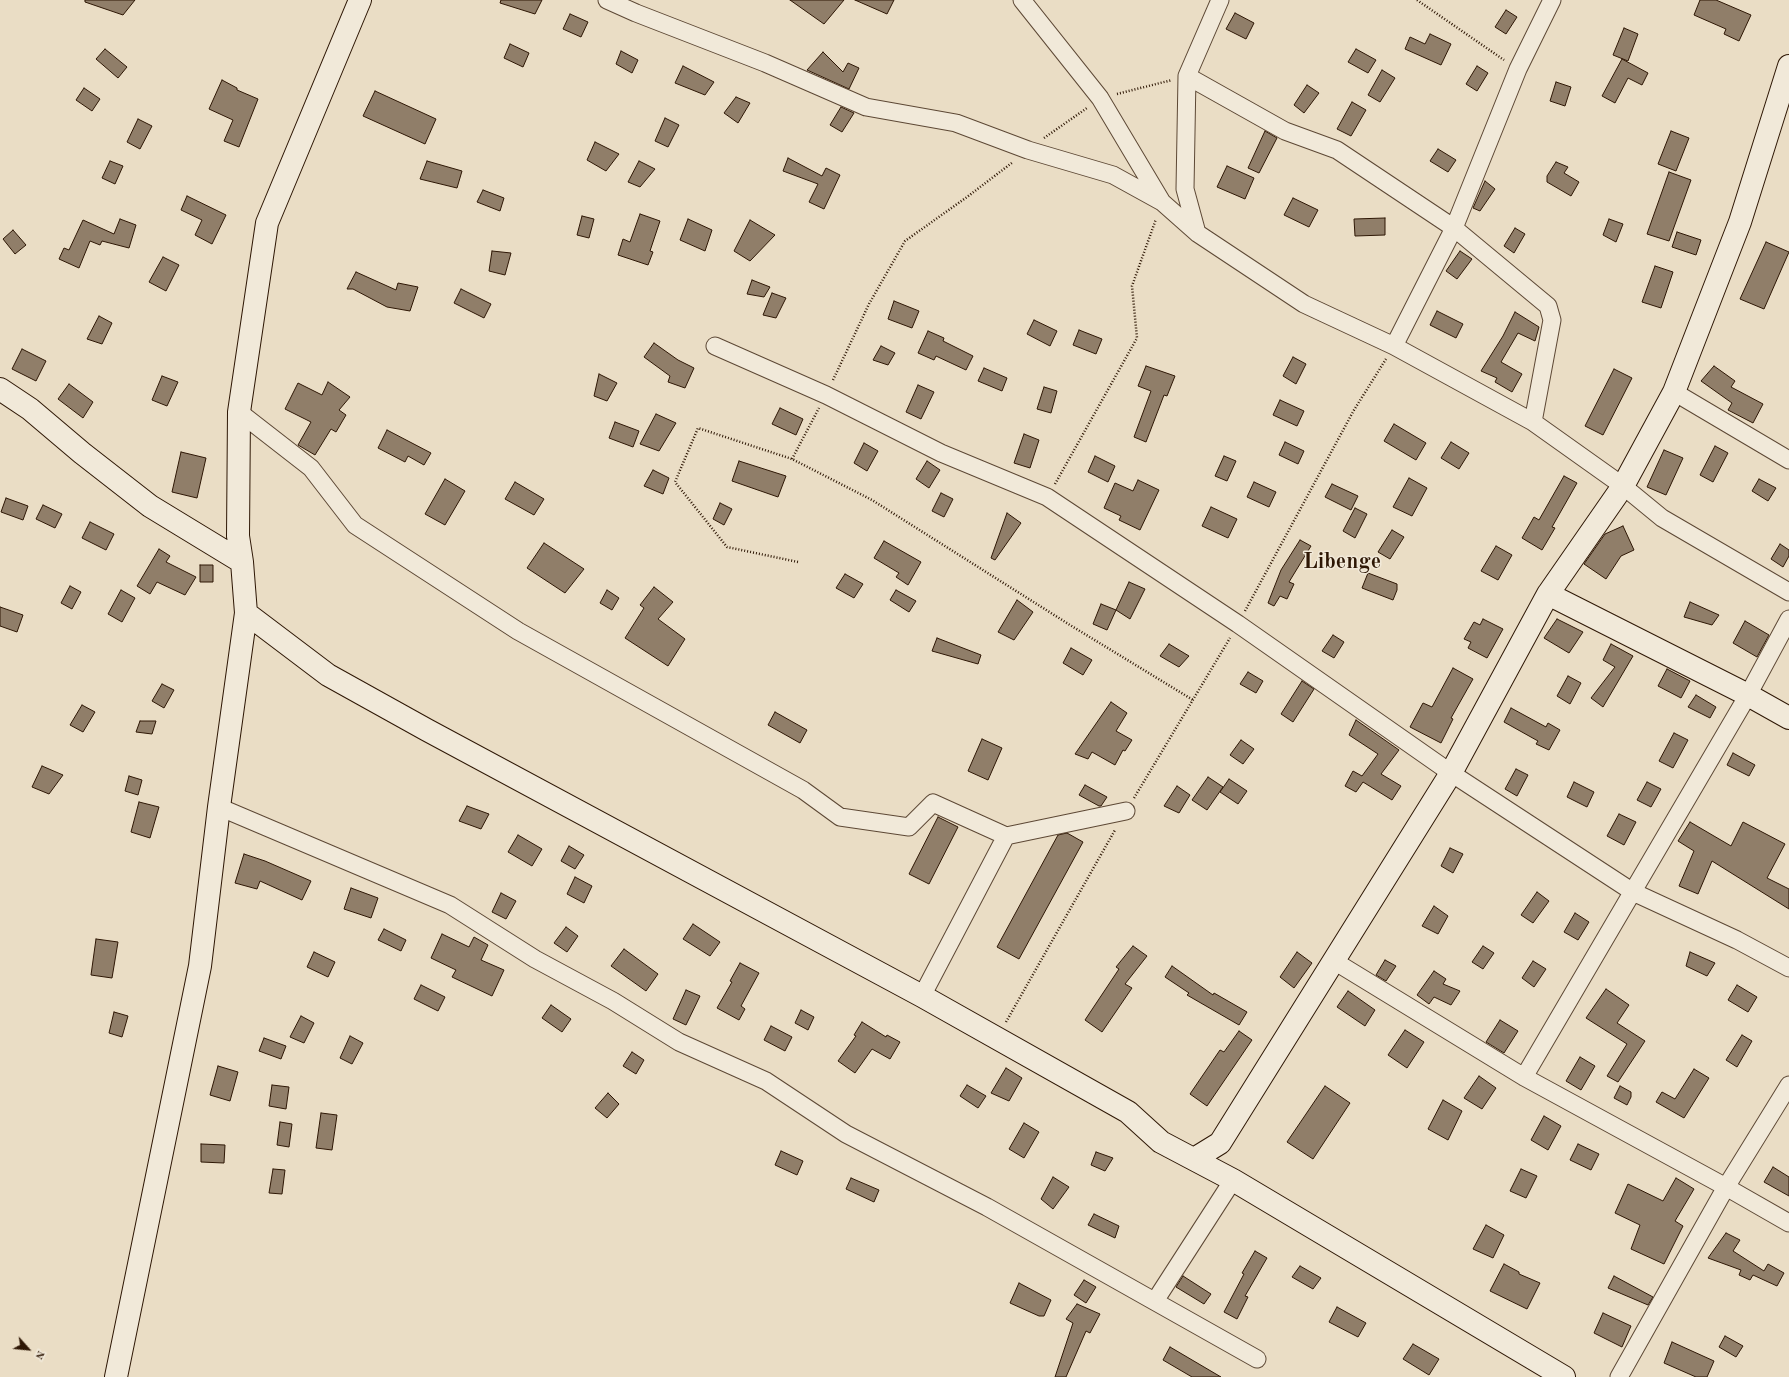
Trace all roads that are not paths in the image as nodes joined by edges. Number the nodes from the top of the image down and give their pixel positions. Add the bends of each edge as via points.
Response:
1 (360, 0) edge
2 (607, 0) edge
3 (1022, 0) edge
4 (1220, 0) edge
5 (1552, 0) edge
6 (1789, 66) edge
7 (1187, 76) junction
8 (1162, 202) junction
9 (1454, 228) junction
10 (1197, 233) junction
11 (715, 346) dead end
12 (1394, 346) junction
13 (0, 389) edge
14 (1674, 392) junction
15 (239, 412) junction
16 (1534, 422) junction
17 (1789, 460) edge
18 (1622, 486) junction
19 (242, 562) junction
20 (1789, 592) edge
21 (1548, 594) junction
22 (246, 613) junction
23 (1789, 619) edge
24 (1748, 695) junction
25 (1789, 718) edge
26 (1451, 773) junction
27 (219, 807) junction
28 (1126, 811) road end
29 (1006, 836) junction
30 (1633, 892) junction
31 (1334, 961) junction
32 (1789, 968) edge
33 (922, 996) junction
34 (1524, 1077) junction
35 (1789, 1085) edge
36 (1194, 1159) junction
37 (1233, 1180) junction
38 (1726, 1187) junction
39 (1789, 1223) edge
40 (1155, 1301) junction
41 (1257, 1359) dead end
42 (116, 1377) edge
43 (1564, 1377) edge
44 (1619, 1377) edge

1 - 15 street via 267,224
2 - 8 street via 765,63 866,107 956,123 1028,150 1113,175
3 - 8 street via 1100,98
4 - 7 street
5 - 9 street via 1518,70
6 - 14 street via 1740,222
7 - 9 street via 1285,131 1337,150
7 - 10 street via 1185,189
8 - 10 street
9 - 12 street
9 - 16 street via 1548,306 1552,320
10 - 12 street via 1304,304
11 - 26 street via 826,395 941,453 1047,497 1238,624
12 - 16 street
13 - 19 street via 30,409 150,506
14 - 17 street
14 - 18 street
15 - 19 street via 238,536
15 - 29 street via 311,468 355,525 518,631 803,790 840,816 909,827 933,803
16 - 18 street
18 - 20 street via 1662,518
18 - 21 street
19 - 22 street
21 - 24 street
21 - 26 street
22 - 27 street
22 - 33 street via 328,675
23 - 24 street
24 - 25 street
24 - 30 street
26 - 30 street
26 - 31 street
27 - 40 street via 450,905 535,959 612,1001 679,1042 766,1081 846,1134 987,1207
27 - 42 street via 200,966
28 - 29 street
29 - 33 street
30 - 32 street via 1737,940
30 - 34 street
31 - 34 street
31 - 36 street via 1220,1143
33 - 36 street via 1128,1112 1161,1142
34 - 38 street
35 - 38 street
36 - 37 street
37 - 40 street
37 - 43 street
38 - 39 street
38 - 44 street
40 - 41 street

